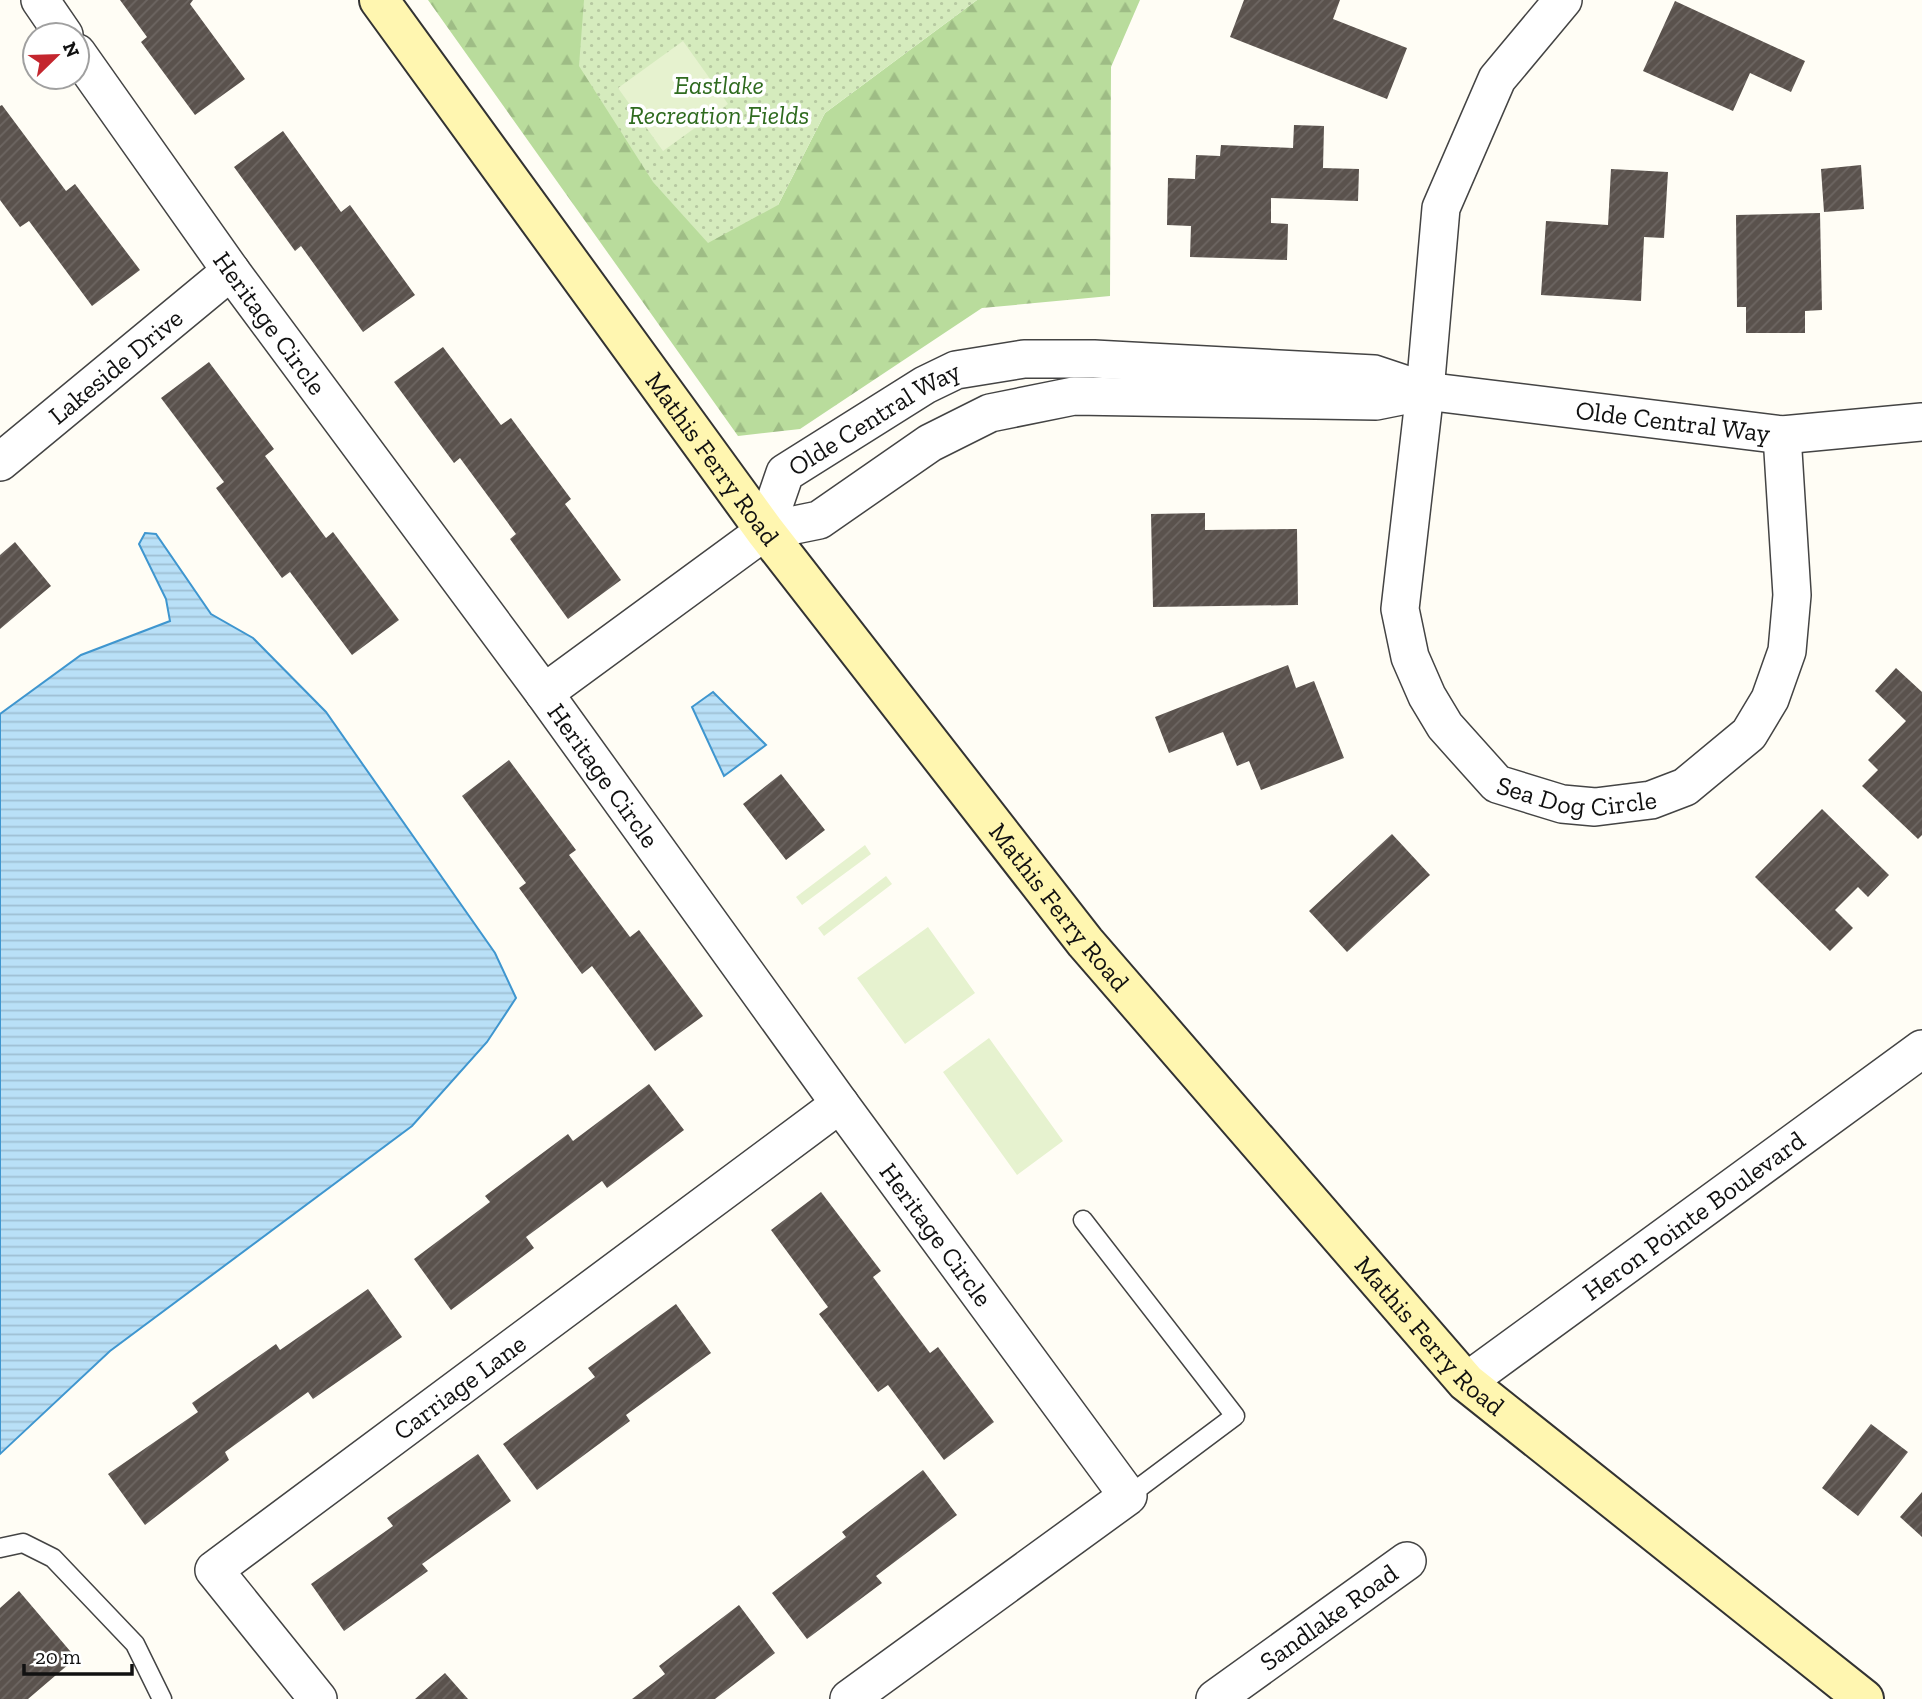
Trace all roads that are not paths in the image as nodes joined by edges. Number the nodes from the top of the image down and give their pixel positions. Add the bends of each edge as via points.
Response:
1 (40, 0) edge
2 (379, 0) edge
3 (1563, 0) edge
4 (54, 21) edge
5 (91, 73) edge
6 (232, 271) junction
7 (1425, 391) junction
8 (1922, 422) edge
9 (1782, 435) junction
10 (0, 462) edge
11 (765, 531) junction
12 (544, 693) junction
13 (1922, 1049) edge
14 (840, 1104) junction
15 (1083, 1220) dead end
16 (1466, 1382) junction
17 (1128, 1496) junction
18 (0, 1548) edge
19 (1407, 1561) dead end
20 (162, 1699) edge
21 (318, 1699) edge
22 (849, 1699) edge
23 (1215, 1699) edge
24 (1864, 1699) edge

1 - 4 street
2 - 11 main road, Mathis Ferry Road
3 - 7 street, Sea Dog Circle via 1497,79 1441,208
5 - 6 street, Heritage Circle
6 - 10 street, Lakeside Drive
6 - 12 street, Heritage Circle
7 - 9 street, Olde Central Way
7 - 9 street, Sea Dog Circle via 1400,609 1410,657 1445,726 1497,784 1562,804 1623,804 1651,800 1685,787 1749,734 1770,699 1787,651 1792,595
7 - 11 street, Olde Central Way via 1376,401 1074,396 990,412 930,443 819,520
7 - 11 street, Olde Central Way via 1374,374 1094,359 1024,359 956,370 785,473
8 - 9 street, Olde Central Way
11 - 12 street, Heritage Circle
11 - 16 main road, Mathis Ferry Road via 1085,942
12 - 14 street, Heritage Circle
13 - 16 street, Heron Pointe Boulevard
14 - 17 street, Heritage Circle
14 - 21 street, Carriage Lane via 214,1570
15 - 17 lane via 1235,1416
16 - 24 main road, Mathis Ferry Road
17 - 22 street
18 - 20 lane via 23,1542 53,1558 135,1644
19 - 23 street, Sandlake Road

